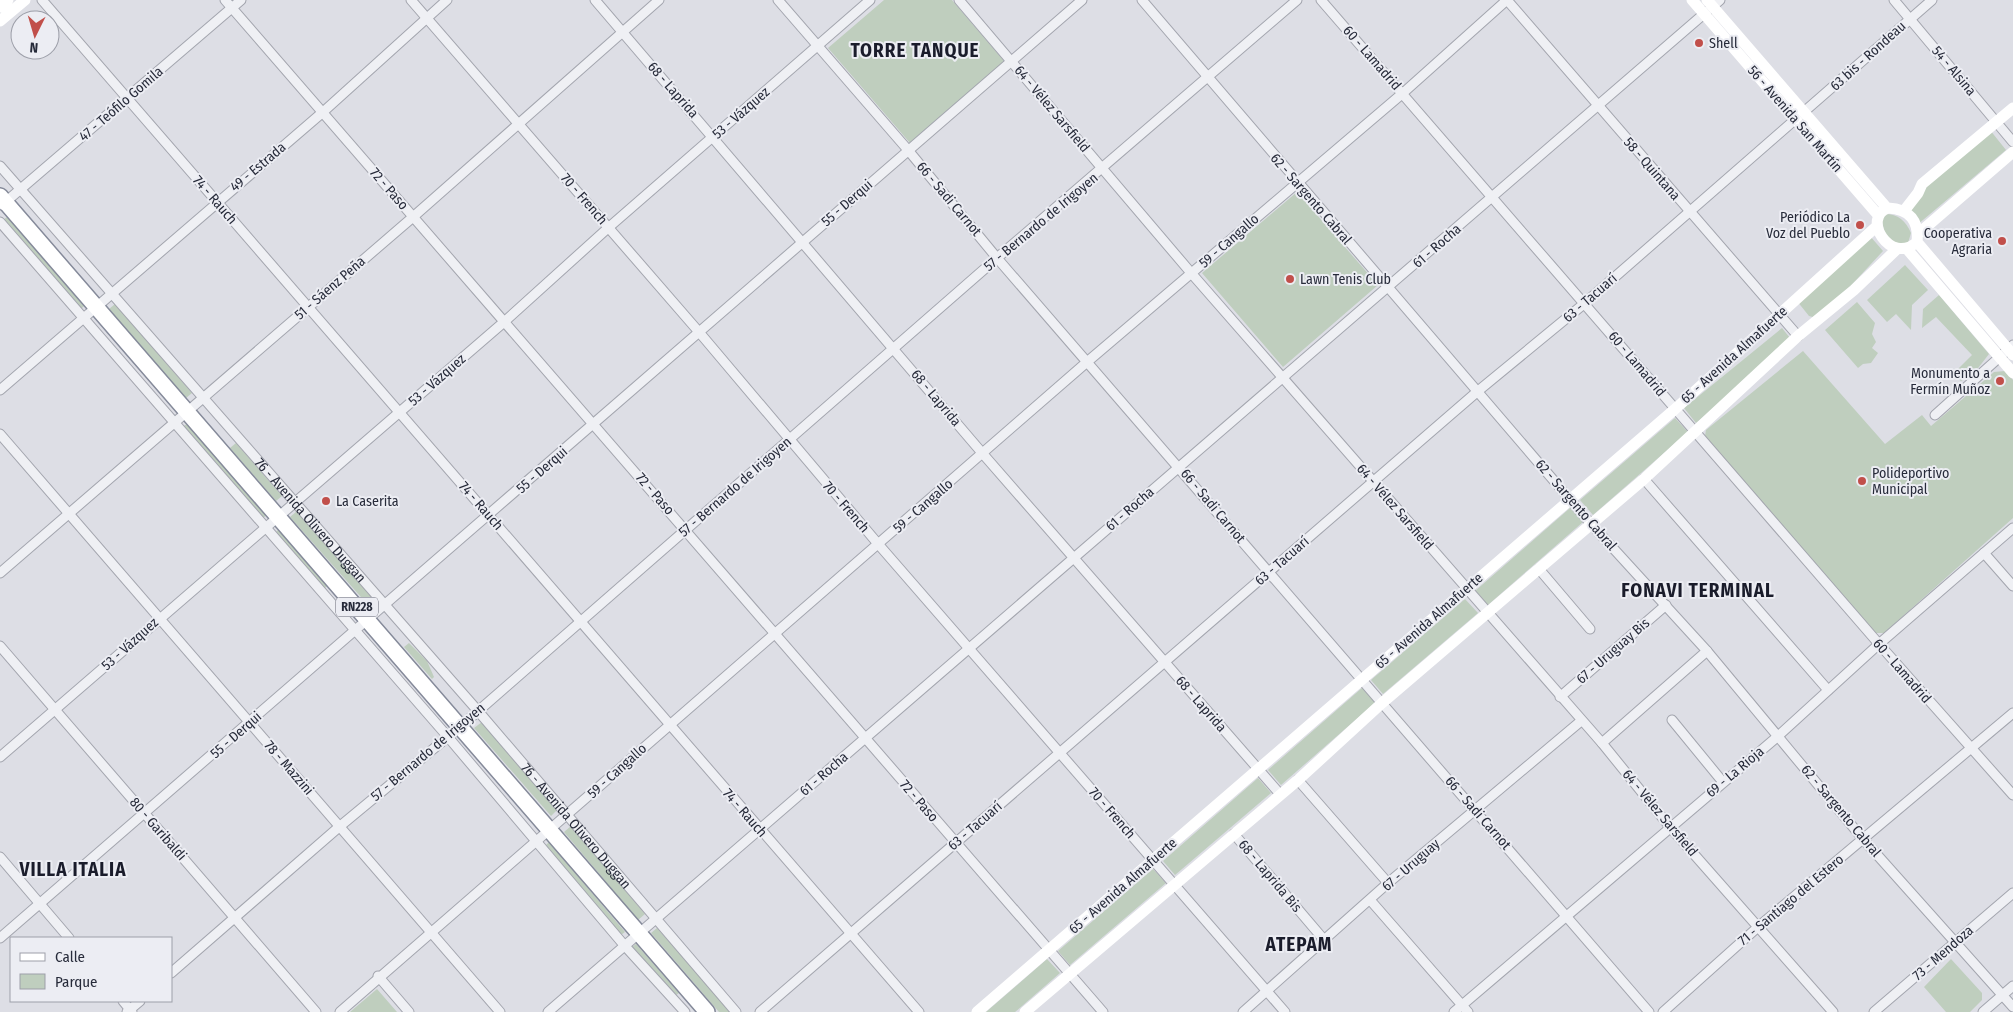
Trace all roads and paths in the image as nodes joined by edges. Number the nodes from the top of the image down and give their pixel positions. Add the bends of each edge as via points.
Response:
1 (8, 0) edge
2 (25, 0) edge
3 (42, 0) edge
4 (225, 0) edge
5 (241, 0) edge
6 (411, 0) edge
7 (447, 0) edge
8 (595, 0) edge
9 (659, 0) edge
10 (778, 0) edge
11 (870, 0) edge
12 (959, 0) edge
13 (1082, 0) edge
14 (1142, 0) edge
15 (1297, 0) edge
16 (1321, 0) edge
17 (1507, 0) edge
18 (1692, 0) edge
19 (1894, 0) edge
20 (1932, 0) edge
21 (1711, 5) edge
22 (0, 7) edge
23 (232, 8) junction
24 (426, 18) junction
25 (1910, 18) junction
26 (0, 22) edge
27 (622, 31) junction
28 (818, 46) junction
29 (1012, 62) junction
30 (1208, 78) junction
31 (1403, 93) junction
32 (127, 99) junction
33 (1598, 106) junction
34 (2013, 108) edge
35 (323, 112) junction
36 (1800, 116) junction
37 (1996, 121) junction
38 (518, 124) junction
39 (713, 137) junction
40 (2013, 142) edge
41 (908, 150) junction
42 (2013, 152) edge
43 (0, 166) edge
44 (1102, 169) junction
45 (1296, 182) junction
46 (20, 190) junction
47 (1493, 198) junction
48 (2, 202) edge
49 (217, 202) junction
50 (1689, 211) junction
51 (1904, 211) junction
52 (1881, 216) junction
53 (413, 217) junction
54 (0, 222) edge
55 (608, 228) junction
56 (1917, 238) junction
57 (803, 241) junction
58 (1902, 249) junction
59 (997, 258) junction
60 (1192, 274) junction
61 (1389, 287) junction
62 (112, 294) junction
63 (1585, 303) junction
64 (96, 307) junction
65 (308, 307) junction
66 (1778, 315) junction
67 (83, 319) junction
68 (504, 322) junction
69 (699, 332) junction
70 (1798, 336) junction
71 (894, 349) junction
72 (2012, 350) edge
73 (1999, 358) junction
74 (1087, 362) junction
75 (2013, 373) edge
76 (1283, 378) junction
77 (0, 390) edge
78 (1478, 391) junction
79 (202, 397) junction
80 (186, 410) junction
81 (1674, 410) junction
82 (400, 412) junction
83 (1935, 415) dead end
84 (173, 423) junction
85 (595, 425) junction
86 (1695, 432) junction
87 (0, 434) edge
88 (789, 440) junction
89 (983, 454) junction
90 (1179, 466) junction
91 (1644, 478) junction
92 (1374, 482) junction
93 (1570, 499) junction
94 (293, 502) junction
95 (69, 515) junction
96 (278, 516) junction
97 (489, 516) junction
98 (1591, 524) junction
99 (267, 528) junction
100 (2013, 528) edge
101 (686, 530) junction
102 (879, 545) junction
103 (1984, 553) junction
104 (1074, 558) junction
105 (1539, 569) junction
106 (1269, 572) junction
107 (0, 573) edge
108 (2013, 586) edge
109 (1466, 589) junction
110 (1666, 605) junction
111 (385, 606) junction
112 (1487, 613) junction
113 (158, 618) junction
114 (368, 621) junction
115 (580, 621) junction
116 (1590, 629) dead end
117 (355, 631) junction
118 (776, 634) junction
119 (1879, 644) junction
120 (0, 646) edge
121 (969, 648) junction
122 (1707, 651) junction
123 (1164, 662) junction
124 (1362, 678) junction
125 (1828, 690) junction
126 (1560, 697) junction
127 (1382, 703) junction
128 (57, 710) junction
129 (478, 711) junction
130 (2013, 713) edge
131 (1672, 720) dead end
132 (1581, 721) junction
133 (250, 723) junction
134 (669, 725) junction
135 (461, 726) junction
136 (1777, 736) junction
137 (448, 737) junction
138 (865, 739) junction
139 (1602, 744) junction
140 (1970, 749) junction
141 (1060, 753) junction
142 (0, 757) edge
143 (1258, 769) junction
144 (1298, 780) junction
145 (1722, 781) junction
146 (1280, 794) junction
147 (2013, 795) edge
148 (1475, 810) junction
149 (144, 813) junction
150 (568, 815) junction
151 (340, 827) junction
152 (1670, 827) junction
153 (549, 829) junction
154 (759, 830) junction
155 (1234, 834) junction
156 (1863, 839) junction
157 (537, 841) junction
158 (956, 843) junction
159 (0, 857) edge
160 (1153, 860) junction
161 (1175, 884) junction
162 (1388, 884) junction
163 (2013, 894) edge
164 (1371, 901) junction
165 (39, 903) junction
166 (1566, 914) junction
167 (235, 918) junction
168 (655, 919) junction
169 (1758, 928) junction
170 (640, 932) junction
171 (432, 933) junction
172 (851, 933) junction
173 (68, 937) edge
174 (0, 938) edge
175 (1325, 941) junction
176 (1956, 942) junction
177 (624, 945) junction
178 (1050, 950) junction
179 (172, 972) edge
180 (1069, 974) junction
181 (378, 976) junction
182 (2013, 986) edge
183 (1267, 992) junction
184 (2003, 995) junction
185 (139, 1002) edge
186 (2013, 1007) edge
187 (1465, 1009) edge
188 (130, 1011) edge
189 (316, 1012) edge
190 (340, 1012) edge
191 (409, 1012) edge
192 (500, 1012) edge
193 (548, 1012) edge
194 (685, 1012) edge
195 (707, 1012) edge
196 (736, 1012) edge
197 (760, 1012) edge
198 (919, 1012) edge
199 (977, 1012) edge
200 (1025, 1012) edge
201 (1103, 1012) edge
202 (1243, 1012) edge
203 (1285, 1012) edge
204 (1454, 1012) edge
205 (1649, 1012) edge
206 (1663, 1012) edge
207 (1833, 1012) edge
208 (1874, 1012) edge
209 (1983, 1012) edge

1 - 22 main road
2 - 26 main road
3 - 32 street, 74 - Rauch
4 - 23 street, 72 - Paso
5 - 23 street, 47 - Teófilo Gomila
6 - 24 street, 70 - French
7 - 24 street, 49 - Estrada
8 - 27 street, 68 - Laprida
9 - 27 street, 51 - Sáenz Peña
10 - 28 street, 66 - Sadi Carnot
11 - 28 street, 53 - Vázquez
12 - 29 street, 64 - Vélez Sarsfield
13 - 29 street, 55 - Derqui
14 - 30 street, 62 - Sargento Cabral
15 - 30 street, 57 - Bernardo de Irigoyen
16 - 31 street, 60 - Lamadrid
17 - 31 street, 59 - Cangallo
17 - 33 street, 58 - Quintana
18 - 21 main road, 56 - Avenida San Martín
19 - 25 street, 54 - Alsina
20 - 25 street, 63 bis - Rondeau
21 - 33 street, 61 - Rocha
21 - 36 main road, 56 - Avenida San Martín
23 - 32 street, 47 - Teófilo Gomila
23 - 35 street, 72 - Paso
24 - 35 street, 49 - Estrada
24 - 38 street, 70 - French
25 - 36 street, 63 bis - Rondeau
25 - 37 street, 54 - Alsina
27 - 38 street, 51 - Sáenz Peña
27 - 39 street, 68 - Laprida
28 - 39 street, 53 - Vázquez
28 - 41 street, 66 - Sadi Carnot
29 - 41 street, 55 - Derqui
29 - 44 street, 64 - Vélez Sarsfield
30 - 44 street, 57 - Bernardo de Irigoyen
30 - 45 street, 62 - Sargento Cabral
31 - 45 street, 59 - Cangallo
31 - 47 street, 60 - Lamadrid
32 - 46 street, 47 - Teófilo Gomila
32 - 49 street, 74 - Rauch
33 - 47 street, 61 - Rocha
33 - 50 street, 58 - Quintana
34 - 37 main road
35 - 49 street, 49 - Estrada
35 - 53 street, 72 - Paso
36 - 50 street, 63 - Tacuarí
36 - 52 main road, 56 - Avenida San Martín
37 - 40 street, 54 - Alsina
37 - 51 main road via 1922,184
38 - 53 street, 51 - Sáenz Peña
38 - 55 street, 70 - French
39 - 55 street, 53 - Vázquez
39 - 57 street, 68 - Laprida
41 - 57 street, 55 - Derqui
41 - 59 street, 66 - Sadi Carnot
42 - 56 main road
43 - 46 street, 76 - Avenida Olivero Duggan
44 - 59 street, 57 - Bernardo de Irigoyen
44 - 60 street, 64 - Vélez Sarsfield
45 - 60 street, 59 - Cangallo
45 - 61 street, 62 - Sargento Cabral
46 - 48 street, 47 - Teófilo Gomila
46 - 62 street, 76 - Avenida Olivero Duggan
47 - 61 street, 61 - Rocha
47 - 63 street, 60 - Lamadrid
48 - 64 highway, 76 - Avenida Olivero Duggan / RN228
49 - 62 street, 49 - Estrada
49 - 65 street, 74 - Rauch
50 - 63 street, 63 - Tacuarí
50 - 66 street, 58 - Quintana
51 - 52 main road
51 - 56 main road via 1916,224
52 - 58 main road via 1885,240
52 - 66 main road, 65 - Avenida Almafuerte
53 - 65 street, 51 - Sáenz Peña
53 - 68 street, 72 - Paso
54 - 67 street
55 - 68 street, 53 - Vázquez
55 - 69 street, 70 - French
56 - 58 main road
56 - 72 main road
57 - 69 street, 55 - Derqui
57 - 71 street, 68 - Laprida
58 - 70 main road, 65 - Avenida Almafuerte
58 - 73 main road
59 - 71 street, 57 - Bernardo de Irigoyen
59 - 74 street, 66 - Sadi Carnot
60 - 74 street, 59 - Cangallo
60 - 76 street, 64 - Vélez Sarsfield
61 - 76 street, 61 - Rocha
61 - 78 street, 62 - Sargento Cabral
62 - 64 street, 49 - Estrada
62 - 79 street, 76 - Avenida Olivero Duggan
63 - 78 street, 63 - Tacuarí
63 - 81 street, 60 - Lamadrid
64 - 67 street, 49 - Estrada
64 - 80 highway, 76 - Avenida Olivero Duggan / RN228
65 - 79 street, 51 - Sáenz Peña
65 - 82 street, 74 - Rauch
66 - 70 street, 58 - Quintana
66 - 81 main road, 65 - Avenida Almafuerte
67 - 77 street, 49 - Estrada
67 - 84 street
68 - 82 street, 53 - Vázquez
68 - 85 street, 72 - Paso
69 - 85 street, 55 - Derqui
69 - 88 street, 70 - French
70 - 86 main road, 65 - Avenida Almafuerte
71 - 88 street, 57 - Bernardo de Irigoyen
71 - 89 street, 68 - Laprida
72 - 73 street
73 - 75 main road
73 - 83 street
74 - 89 street, 59 - Cangallo
74 - 90 street, 66 - Sadi Carnot
76 - 90 street, 61 - Rocha
76 - 92 street, 64 - Vélez Sarsfield
78 - 92 street, 63 - Tacuarí
78 - 93 street, 62 - Sargento Cabral
79 - 80 street, 51 - Sáenz Peña
79 - 94 street, 76 - Avenida Olivero Duggan
80 - 84 street, 51 - Sáenz Peña
80 - 96 highway, 76 - Avenida Olivero Duggan / RN228
81 - 86 street, 60 - Lamadrid
81 - 93 main road, 65 - Avenida Almafuerte
82 - 94 street, 53 - Vázquez
82 - 97 street, 74 - Rauch
84 - 95 street, 51 - Sáenz Peña
84 - 99 street
85 - 97 street, 55 - Derqui
85 - 101 street, 72 - Paso
86 - 91 main road, 65 - Avenida Almafuerte
86 - 119 street, 60 - Lamadrid
87 - 95 street, 78 - Mazzini
88 - 101 street, 57 - Bernardo de Irigoyen
88 - 102 street, 70 - French
89 - 102 street, 59 - Cangallo
89 - 104 street, 68 - Laprida
90 - 104 street, 61 - Rocha
90 - 106 street, 66 - Sadi Carnot
91 - 98 main road, 65 - Avenida Almafuerte
91 - 125 street
92 - 106 street, 63 - Tacuarí
92 - 109 street, 64 - Vélez Sarsfield
93 - 98 street, 62 - Sargento Cabral
93 - 109 main road, 65 - Avenida Almafuerte
94 - 96 street, 53 - Vázquez
94 - 111 street, 76 - Avenida Olivero Duggan
95 - 107 street, 51 - Sáenz Peña
95 - 113 street, 78 - Mazzini
96 - 99 street, 53 - Vázquez
96 - 114 highway, 76 - Avenida Olivero Duggan / RN228
97 - 111 street, 55 - Derqui
97 - 115 street, 74 - Rauch
98 - 105 main road, 65 - Avenida Almafuerte
98 - 110 street, 62 - Sargento Cabral
99 - 113 street, 53 - Vázquez
99 - 117 street
100 - 103 street, 69 - La Rioja
101 - 115 street, 57 - Bernardo de Irigoyen
101 - 118 street, 72 - Paso
102 - 118 street, 59 - Cangallo
102 - 121 street, 70 - French
103 - 108 street
103 - 119 street, 69 - La Rioja
104 - 121 street, 61 - Rocha
104 - 123 street, 68 - Laprida
105 - 112 main road, 65 - Avenida Almafuerte
105 - 116 street
106 - 123 street, 63 - Tacuarí
106 - 124 street, 66 - Sadi Carnot
109 - 112 street, 64 - Vélez Sarsfield
109 - 124 main road, 65 - Avenida Almafuerte
110 - 122 street, 62 - Sargento Cabral
110 - 126 street, 67 - Uruguay Bis
111 - 114 street, 55 - Derqui
111 - 129 street, 76 - Avenida Olivero Duggan
112 - 126 street, 64 - Vélez Sarsfield
112 - 127 main road, 65 - Avenida Almafuerte
113 - 128 street, 53 - Vázquez
113 - 133 street, 78 - Mazzini
114 - 117 street, 55 - Derqui
114 - 135 highway, 76 - Avenida Olivero Duggan / RN228
115 - 129 street, 57 - Bernardo de Irigoyen
115 - 134 street, 74 - Rauch
117 - 133 street, 55 - Derqui
117 - 137 street
118 - 134 street, 59 - Cangallo
118 - 138 street, 72 - Paso
119 - 125 street, 69 - La Rioja
119 - 140 street, 60 - Lamadrid
120 - 128 street, 80 - Garibaldi
121 - 138 street, 61 - Rocha
121 - 141 street, 70 - French
122 - 136 street, 62 - Sargento Cabral
122 - 139 street
123 - 141 street, 63 - Tacuarí
123 - 143 street, 68 - Laprida
124 - 127 street, 66 - Sadi Carnot
124 - 143 main road, 65 - Avenida Almafuerte
125 - 136 street, 69 - La Rioja
126 - 132 street, 64 - Vélez Sarsfield
127 - 144 main road, 65 - Avenida Almafuerte
127 - 148 street, 66 - Sadi Carnot
128 - 142 street, 53 - Vázquez
128 - 149 street, 80 - Garibaldi
129 - 135 street, 57 - Bernardo de Irigoyen
129 - 150 street, 76 - Avenida Olivero Duggan
130 - 140 street, 71 - Santiago del Estero
131 - 145 street
132 - 139 street, 64 - Vélez Sarsfield
132 - 148 street, 67 - Uruguay
133 - 149 street, 55 - Derqui
133 - 151 street, 78 - Mazzini
134 - 150 street, 59 - Cangallo
134 - 154 street, 74 - Rauch
135 - 137 street, 57 - Bernardo de Irigoyen
135 - 153 highway, 76 - Avenida Olivero Duggan / RN228
136 - 145 street, 69 - La Rioja
136 - 156 street, 62 - Sargento Cabral
137 - 151 street, 57 - Bernardo de Irigoyen
137 - 157 street
138 - 154 street, 61 - Rocha
138 - 158 street, 72 - Paso
139 - 152 street, 64 - Vélez Sarsfield
140 - 147 street, 60 - Lamadrid
140 - 156 street, 71 - Santiago del Estero
141 - 158 street, 63 - Tacuarí
141 - 160 street, 70 - French
143 - 146 street, 68 - Laprida
143 - 160 main road, 65 - Avenida Almafuerte
144 - 146 main road, 65 - Avenida Almafuerte
144 - 162 street
145 - 152 street, 69 - La Rioja
146 - 155 main road, 65 - Avenida Almafuerte
148 - 162 street, 67 - Uruguay
148 - 166 street, 66 - Sadi Carnot
149 - 165 street, 55 - Derqui
149 - 167 street, 80 - Garibaldi
150 - 153 street, 59 - Cangallo
150 - 168 street, 76 - Avenida Olivero Duggan
151 - 167 street, 57 - Bernardo de Irigoyen
151 - 171 street, 78 - Mazzini
152 - 166 street, 69 - La Rioja
152 - 169 street, 64 - Vélez Sarsfield
153 - 157 street, 59 - Cangallo
153 - 170 highway, 76 - Avenida Olivero Duggan / RN228
154 - 168 street, 61 - Rocha
154 - 172 street, 74 - Rauch
155 - 161 main road, 65 - Avenida Almafuerte
155 - 175 street, 68 - Laprida Bis
156 - 169 street, 71 - Santiago del Estero
156 - 176 street, 62 - Sargento Cabral
157 - 171 street, 59 - Cangallo
157 - 177 street
158 - 172 street, 63 - Tacuarí
158 - 178 street, 72 - Paso
159 - 165 street
160 - 161 street, 70 - French
160 - 178 main road, 65 - Avenida Almafuerte
161 - 180 main road, 65 - Avenida Almafuerte
161 - 183 street, 70 - French
162 - 164 street, 67 - Uruguay
163 - 176 street, 73 - Mendoza
164 - 175 street, 67 - Uruguay
164 - 187 street
165 - 173 street
165 - 174 street, 55 - Derqui
166 - 187 street, 69 - La Rioja
166 - 205 street, 66 - Sadi Carnot
167 - 179 street, 57 - Bernardo de Irigoyen
167 - 189 street, 80 - Garibaldi
168 - 170 street, 61 - Rocha
168 - 196 street, 76 - Avenida Olivero Duggan
169 - 206 street, 71 - Santiago del Estero
169 - 207 street, 64 - Vélez Sarsfield
170 - 177 street, 61 - Rocha
170 - 195 highway, 76 - Avenida Olivero Duggan / RN228
171 - 181 street, 59 - Cangallo
171 - 192 street, 78 - Mazzini
172 - 197 street, 63 - Tacuarí
172 - 198 street, 74 - Rauch
175 - 183 street, 67 - Uruguay
176 - 184 street, 62 - Sargento Cabral
176 - 208 street, 73 - Mendoza
177 - 193 street, 61 - Rocha
177 - 194 street
178 - 180 street, 72 - Paso
178 - 199 main road, 65 - Avenida Almafuerte
180 - 200 main road, 65 - Avenida Almafuerte
180 - 201 street, 72 - Paso
181 - 190 street, 59 - Cangallo
181 - 191 street
182 - 184 street
183 - 202 street, 67 - Uruguay
183 - 203 street, 70 - French
184 - 186 street, 62 - Sargento Cabral
184 - 209 street
185 - 188 street
187 - 204 street, 69 - La Rioja

